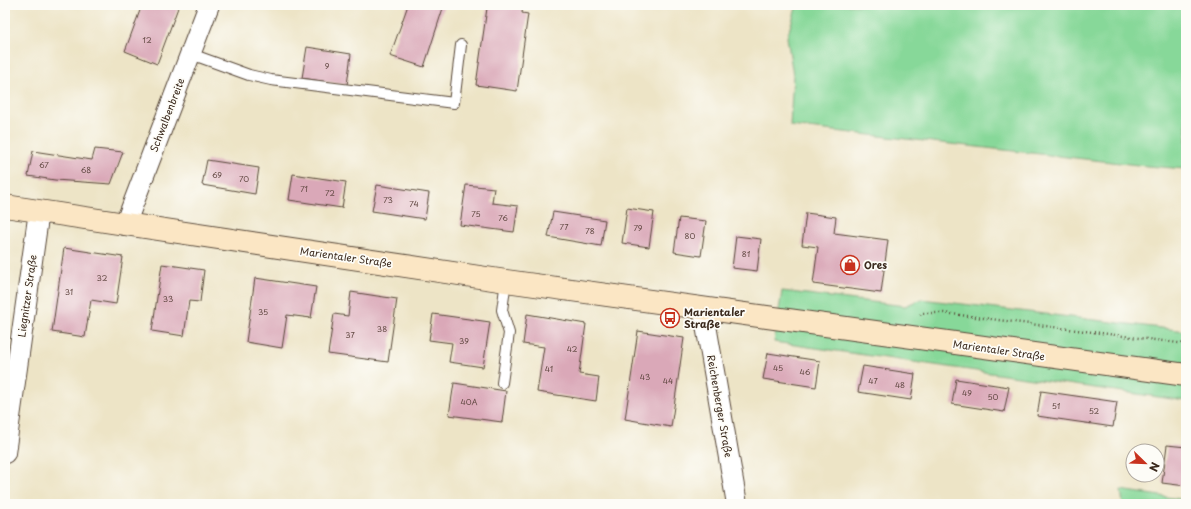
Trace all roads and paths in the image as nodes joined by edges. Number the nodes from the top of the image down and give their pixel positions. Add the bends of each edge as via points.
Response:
1 (209, 5) edge
2 (461, 45) dead end
3 (191, 54) junction
4 (5, 206) edge
5 (39, 211) junction
6 (125, 225) junction
7 (506, 281) junction
8 (703, 308) junction
9 (901, 337) junction
10 (1186, 344) edge
11 (1186, 375) edge
12 (502, 384) dead end
13 (5, 453) edge
14 (737, 504) edge

1 - 3 street, Schwalbenbreite
2 - 3 lane via 454,103 271,80 249,75
3 - 6 street, Schwalbenbreite
4 - 5 main road, Marientaler Straße
5 - 6 main road, Marientaler Straße
5 - 13 street, Liegnitzer Straße
6 - 7 main road, Marientaler Straße
7 - 8 main road, Marientaler Straße
7 - 12 lane via 502,310 509,333
8 - 9 main road, Marientaler Straße
8 - 14 street, Reichenberger Straße
9 - 10 path via 922,313 932,312
9 - 11 main road, Marientaler Straße

